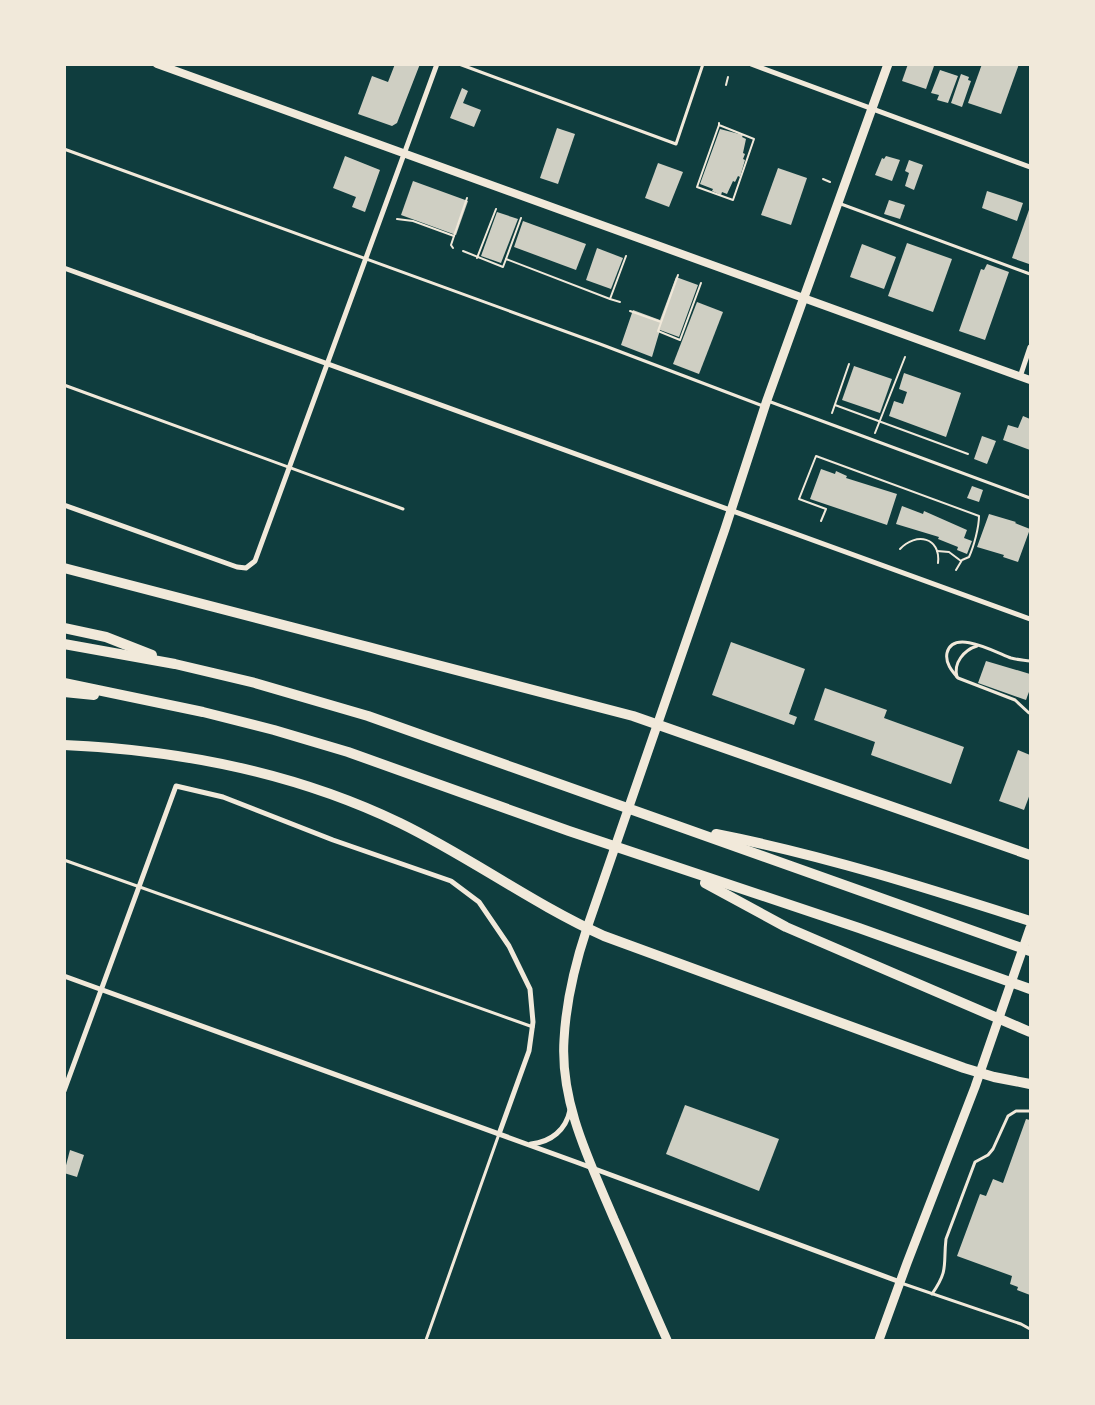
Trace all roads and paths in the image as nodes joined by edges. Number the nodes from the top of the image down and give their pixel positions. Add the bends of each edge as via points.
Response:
1 (157, 64) edge
2 (437, 64) edge
3 (459, 64) edge
4 (703, 64) edge
5 (751, 64) edge
6 (888, 64) edge
7 (728, 77) dead end
8 (726, 85) dead end
9 (872, 109) junction
10 (64, 148) edge
11 (404, 154) junction
12 (748, 162) joint
13 (1030, 166) edge
14 (823, 179) dead end
15 (830, 182) dead end
16 (467, 198) dead end
17 (839, 203) junction
18 (495, 209) dead end
19 (521, 218) dead end
20 (397, 219) dead end
21 (454, 236) junction
22 (453, 248) dead end
23 (463, 251) dead end
24 (626, 256) dead end
25 (477, 258) junction
26 (506, 259) junction
27 (366, 260) junction
28 (64, 268) edge
29 (1030, 274) edge
30 (678, 275) dead end
31 (700, 283) dead end
32 (804, 298) junction
33 (610, 299) junction
34 (620, 302) dead end
35 (630, 311) dead end
36 (661, 322) junction
37 (1030, 347) edge
38 (905, 357) dead end
39 (328, 363) junction
40 (849, 363) dead end
41 (1020, 377) junction
42 (1030, 380) edge
43 (64, 385) edge
44 (766, 403) junction
45 (835, 405) junction
46 (832, 413) dead end
47 (880, 422) junction
48 (873, 439) dead end
49 (968, 454) dead end
50 (290, 468) junction
51 (1030, 498) edge
52 (64, 505) edge
53 (403, 509) dead end
54 (732, 510) junction
55 (981, 512) dead end
56 (979, 516) junction
57 (821, 521) dead end
58 (900, 549) dead end
59 (937, 551) junction
60 (961, 561) junction
61 (938, 563) dead end
62 (64, 568) edge
63 (956, 570) dead end
64 (1030, 619) edge
65 (64, 628) edge
66 (64, 644) edge
67 (979, 645) junction
68 (1030, 661) edge
69 (175, 664) junction
70 (958, 678) junction
71 (64, 683) edge
72 (64, 692) edge
73 (166, 704) junction
74 (1029, 713) edge
75 (657, 724) junction
76 (64, 746) edge
77 (680, 828) junction
78 (1030, 855) edge
79 (64, 860) edge
80 (684, 871) junction
81 (139, 888) junction
82 (1030, 921) edge
83 (586, 928) junction
84 (1030, 928) edge
85 (1030, 951) edge
86 (64, 976) edge
87 (101, 989) junction
88 (1030, 989) edge
89 (533, 1027) junction
90 (1030, 1032) edge
91 (979, 1072) junction
92 (1030, 1084) edge
93 (64, 1091) edge
94 (571, 1105) junction
95 (1030, 1111) edge
96 (499, 1134) junction
97 (528, 1144) junction
98 (592, 1167) junction
99 (900, 1282) junction
100 (932, 1294) junction
101 (1030, 1329) edge
102 (426, 1341) edge
103 (667, 1341) edge
104 (879, 1341) edge

1 - 11 main road
2 - 11 street
3 - 4 lane via 676,144
5 - 9 street
6 - 9 main road
7 - 8 path
9 - 13 street
9 - 17 main road
10 - 27 lane
11 - 27 street
11 - 32 main road
12 - 12 path via 754,139 719,124 697,187 733,200
14 - 15 path
16 - 21 path
17 - 29 lane
17 - 32 main road
18 - 25 path
19 - 26 path
20 - 21 path
21 - 22 path
23 - 25 path
24 - 33 path
25 - 26 path via 503,267
26 - 33 path
27 - 39 street
27 - 44 lane
28 - 39 street
30 - 36 path
31 - 36 path via 680,340 658,331
32 - 41 main road
32 - 44 main road
33 - 34 path
35 - 36 path
37 - 41 street
38 - 47 path
39 - 50 street
39 - 54 street
40 - 45 path
41 - 42 main road
43 - 50 lane
44 - 51 lane
44 - 54 main road
45 - 46 path
45 - 47 path
47 - 48 path
47 - 49 path
50 - 52 street via 259,554 246,568
50 - 53 lane
54 - 64 street
54 - 75 main road
55 - 56 path
56 - 57 path via 816,456 799,499 826,508
56 - 60 path via 971,554
58 - 59 path via 916,538 925,540
59 - 60 path via 949,552
59 - 61 path
60 - 63 path
62 - 75 highway
65 - 69 highway via 106,637
66 - 69 highway
67 - 68 lane
67 - 70 lane via 956,664
67 - 70 lane via 966,642 950,646 948,664
69 - 77 highway via 368,716
70 - 74 lane via 1015,700
71 - 73 highway
72 - 73 highway
73 - 80 highway via 348,752
75 - 78 highway
75 - 83 main road
76 - 83 highway via 194,759 283,778 345,799 445,847
77 - 82 highway via 799,852 920,885
77 - 85 highway
79 - 81 lane
80 - 88 highway
80 - 90 highway via 786,927
81 - 87 street
81 - 89 lane
81 - 89 street via 176,786 223,797 452,881 478,902 509,946 530,989
83 - 91 highway
83 - 94 main road via 570,987 563,1041
84 - 91 main road
86 - 87 street
87 - 93 street
87 - 96 street
89 - 96 street via 530,1051
91 - 92 highway
91 - 99 main road
94 - 97 street via 563,1129 541,1143
94 - 98 main road
95 - 100 lane via 1016,1111 1008,1116 993,1149 975,1162 946,1239 943,1280
96 - 97 street
96 - 102 lane
97 - 98 street
98 - 99 street
98 - 103 main road
99 - 100 lane
99 - 104 main road
100 - 101 lane

